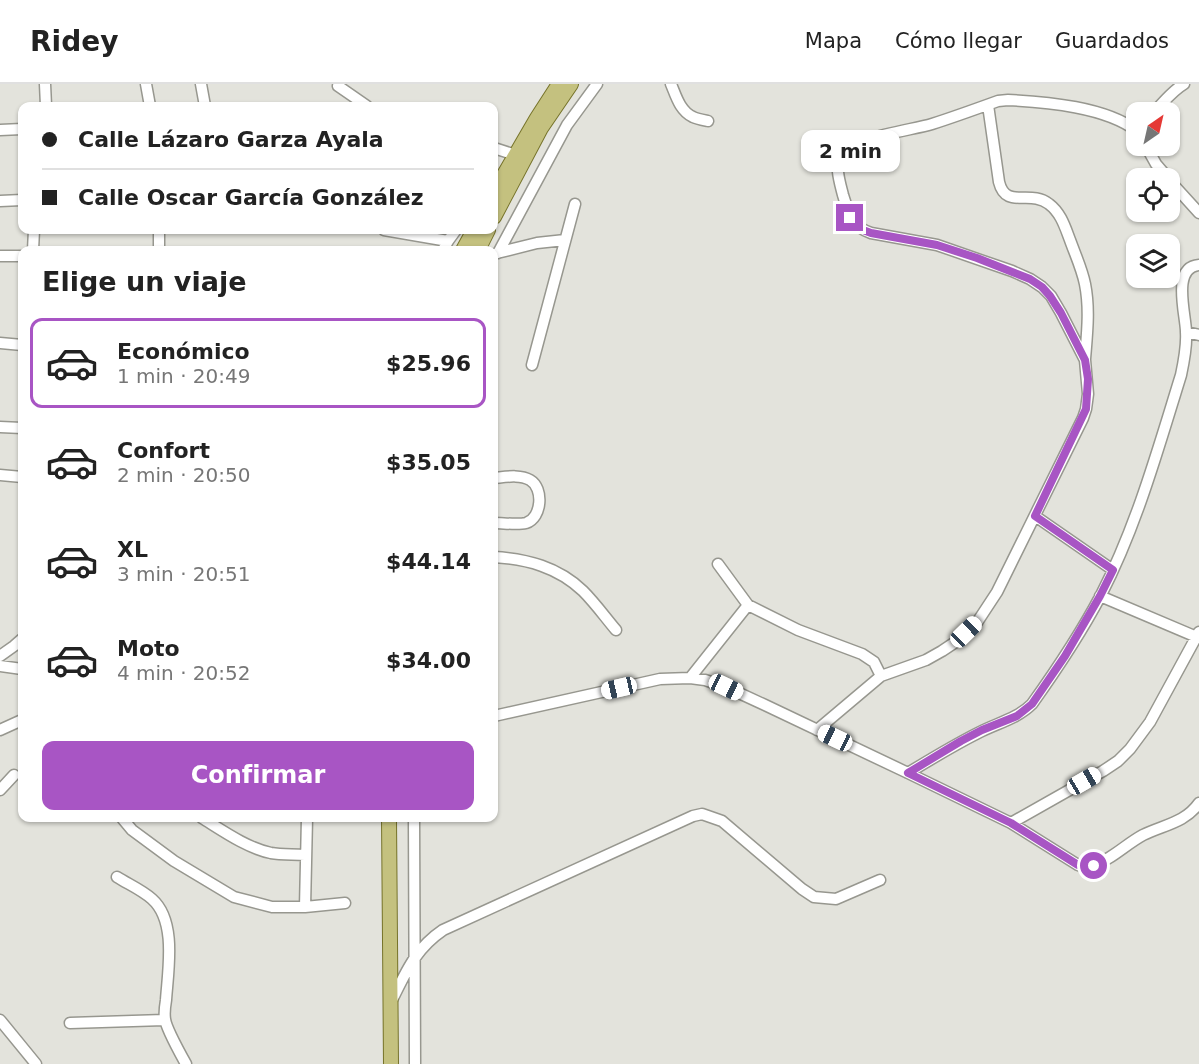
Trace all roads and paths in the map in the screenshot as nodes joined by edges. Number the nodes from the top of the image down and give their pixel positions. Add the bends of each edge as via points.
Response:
1 (45, 84) edge
2 (146, 84) edge
3 (201, 84) edge
4 (559, 84) edge
5 (571, 84) edge
6 (597, 84) edge
7 (671, 84) edge
8 (1184, 84) edge
9 (338, 86) dead end
10 (46, 102) edge
11 (149, 102) edge
12 (204, 102) edge
13 (361, 102) edge
14 (1163, 102) edge
15 (988, 105) junction
16 (708, 120) dead end
17 (1126, 124) edge
18 (18, 129) edge
19 (0, 130) edge
20 (498, 149) edge
21 (520, 157) junction
22 (498, 187) edge
23 (1180, 192) edge
24 (18, 200) edge
25 (0, 201) edge
26 (575, 204) dead end
27 (498, 208) edge
28 (1199, 213) edge
29 (399, 234) edge
30 (565, 240) junction
31 (445, 246) edge
32 (498, 249) edge
33 (498, 253) edge
34 (0, 256) edge
35 (18, 256) edge
36 (1199, 265) edge
37 (1186, 332) junction
38 (1199, 335) edge
39 (0, 343) edge
40 (18, 345) edge
41 (1085, 360) junction
42 (532, 365) dead end
43 (0, 427) edge
44 (18, 429) edge
45 (0, 475) edge
46 (18, 477) edge
47 (498, 478) edge
48 (1035, 516) junction
49 (498, 523) edge
50 (498, 558) edge
51 (718, 564) dead end
52 (1113, 570) junction
53 (1100, 596) junction
54 (748, 605) junction
55 (616, 630) dead end
56 (1198, 636) edge
57 (18, 642) edge
58 (0, 656) edge
59 (0, 666) edge
60 (18, 668) edge
61 (881, 676) junction
62 (690, 678) junction
63 (498, 715) edge
64 (18, 722) edge
65 (0, 730) edge
66 (817, 730) junction
67 (908, 773) junction
68 (14, 775) dead end
69 (0, 790) edge
70 (1199, 803) edge
71 (125, 822) edge
72 (209, 822) edge
73 (307, 822) edge
74 (389, 822) edge
75 (414, 822) edge
76 (1011, 823) junction
77 (305, 855) junction
78 (117, 877) dead end
79 (880, 880) dead end
80 (345, 903) dead end
81 (304, 907) junction
82 (414, 957) junction
83 (391, 1002) junction
84 (0, 1020) edge
85 (164, 1020) junction
86 (70, 1023) dead end
87 (36, 1064) edge
88 (186, 1064) edge
89 (391, 1064) edge
90 (415, 1064) edge

1 - 10 street
2 - 11 street
3 - 12 street
4 - 21 main road
5 - 21 main road
6 - 32 street via 567,125
7 - 16 street via 685,111 693,118
8 - 14 street
9 - 13 street
15 - 17 street via 1008,100 1096,111
15 - 41 street via 1002,192 1009,197 1047,202 1065,228 1085,282
15 - 41 street via 864,140 846,149 839,159 839,178 850,218 871,233 937,245 1030,279 1050,296
18 - 19 street
20 - 21 street
21 - 22 main road
21 - 27 main road
23 - 28 street
24 - 25 street
26 - 30 street
29 - 31 street
30 - 33 street
30 - 42 street
34 - 35 street
36 - 37 street via 1190,268 1181,291
37 - 38 street
37 - 52 street via 1178,386 1135,517
39 - 40 street
41 - 48 street via 1086,409
43 - 44 street
45 - 46 street
47 - 49 street via 530,480 539,493 533,519
48 - 52 street
48 - 61 street via 997,592 975,624 957,641 926,660
50 - 55 street via 558,572 585,593
51 - 54 street
52 - 53 street
53 - 56 street
53 - 67 street via 1065,656 1026,710 961,741
54 - 61 street via 798,630 862,654 874,662
54 - 62 street
56 - 76 street via 1150,722 1130,749 1103,771
57 - 58 street
59 - 60 street
61 - 66 street
62 - 63 street via 660,679
62 - 66 street via 726,687
64 - 65 street
66 - 67 street
67 - 76 street
68 - 69 street
70 - 76 street via 1182,819 1143,835 1088,867 1078,865
71 - 81 street via 174,861 234,897 272,907
72 - 77 street via 270,853
73 - 77 street
74 - 83 main road
75 - 82 street
77 - 81 street
78 - 85 street via 151,898 164,917 169,954
79 - 82 street via 836,899 814,897 722,821 702,814 443,930
80 - 81 street
82 - 83 street
82 - 90 street
83 - 89 main road
84 - 87 street
85 - 86 street
85 - 88 street

